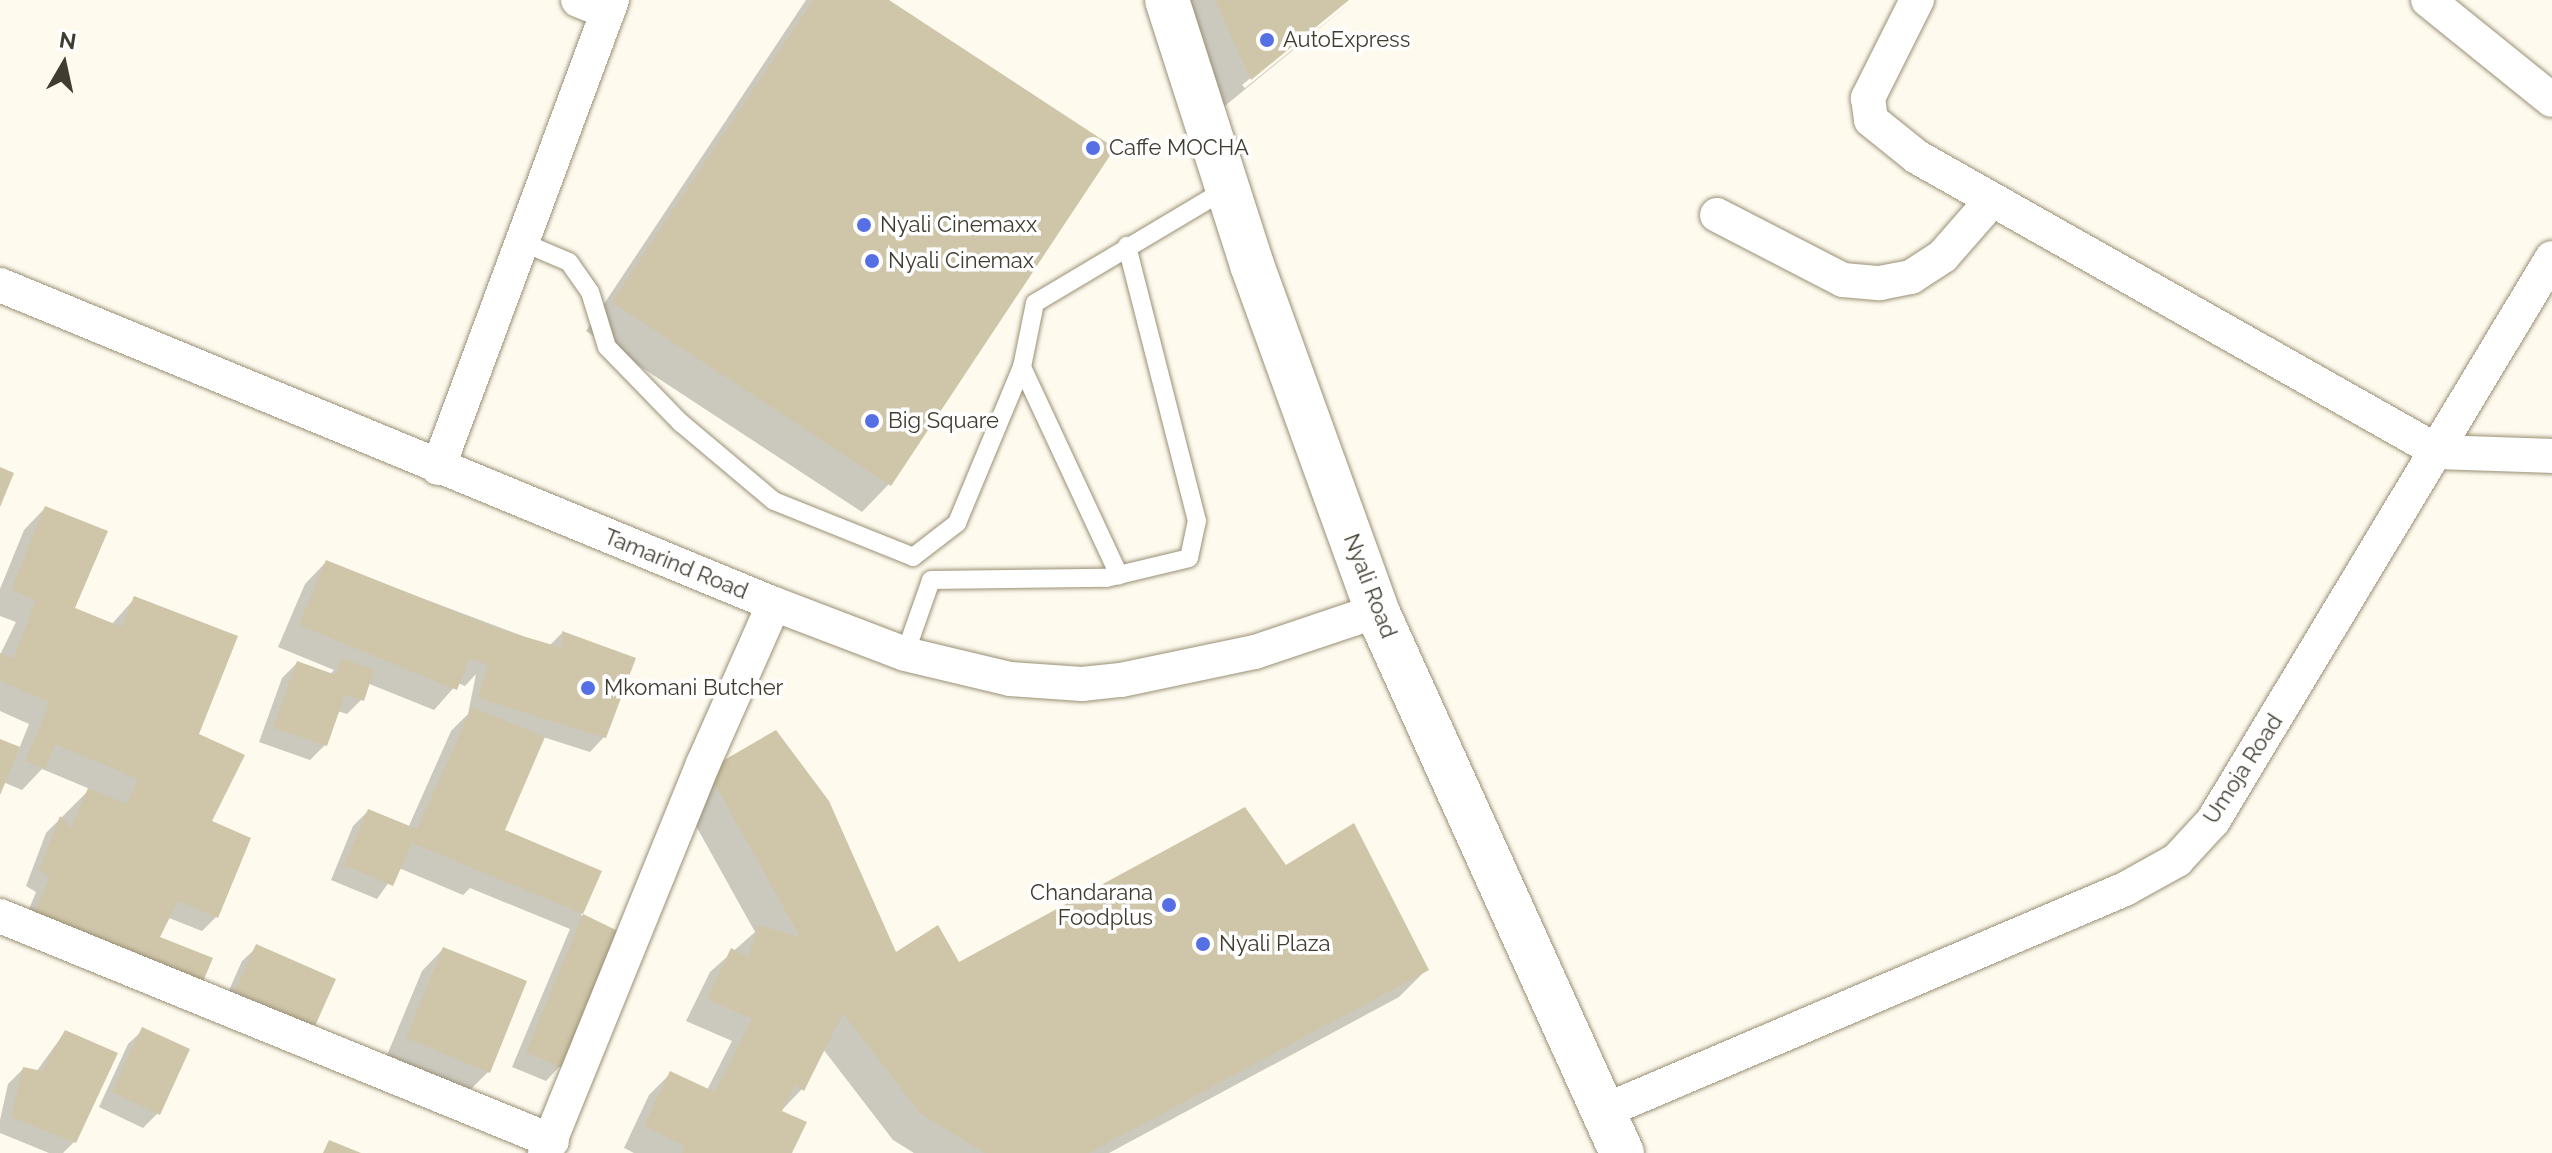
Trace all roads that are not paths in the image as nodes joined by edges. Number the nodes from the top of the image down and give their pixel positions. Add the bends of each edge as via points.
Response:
1 (1167, 0) edge
2 (1917, 0) edge
3 (2428, 0) edge
4 (599, 4) edge
5 (2552, 100) edge
6 (1228, 188) junction
7 (1992, 200) junction
8 (1717, 215) dead end
9 (522, 242) junction
10 (1127, 246) junction
11 (2552, 258) edge
12 (0, 285) edge
13 (1022, 367) junction
14 (2439, 452) junction
15 (2552, 456) edge
16 (438, 468) junction
17 (913, 557) junction
18 (1119, 575) junction
19 (931, 580) junction
20 (774, 604) junction
21 (1377, 611) junction
22 (905, 654) junction
23 (0, 916) edge
24 (1602, 1112) junction
25 (549, 1147) edge
26 (1622, 1153) edge

1 - 6 main road, Nyali Road
2 - 7 street via 1868,98 1871,120 1917,157
3 - 5 street
4 - 9 street
6 - 10 lane
6 - 21 main road, Nyali Road
7 - 8 street via 1943,256 1911,277 1880,283 1843,280
7 - 14 street
9 - 16 street
9 - 17 lane via 569,262 590,292 607,347 681,423 774,501
10 - 13 lane via 1035,303
10 - 18 lane via 1197,521 1189,558
11 - 14 street, Umoja Road
12 - 16 street, Tamarind Road
13 - 17 lane via 957,523
13 - 18 lane
14 - 15 street
14 - 24 street, Umoja Road via 2213,821 2177,860 2125,889
16 - 20 street, Tamarind Road
17 - 19 lane
18 - 19 lane
19 - 22 lane
20 - 22 street, Tamarind Road
20 - 25 street via 703,764
21 - 22 street, Tamarind Road via 1255,652 1082,684 1010,679
21 - 24 main road, Nyali Road
23 - 25 street
24 - 26 main road, Nyali Road

